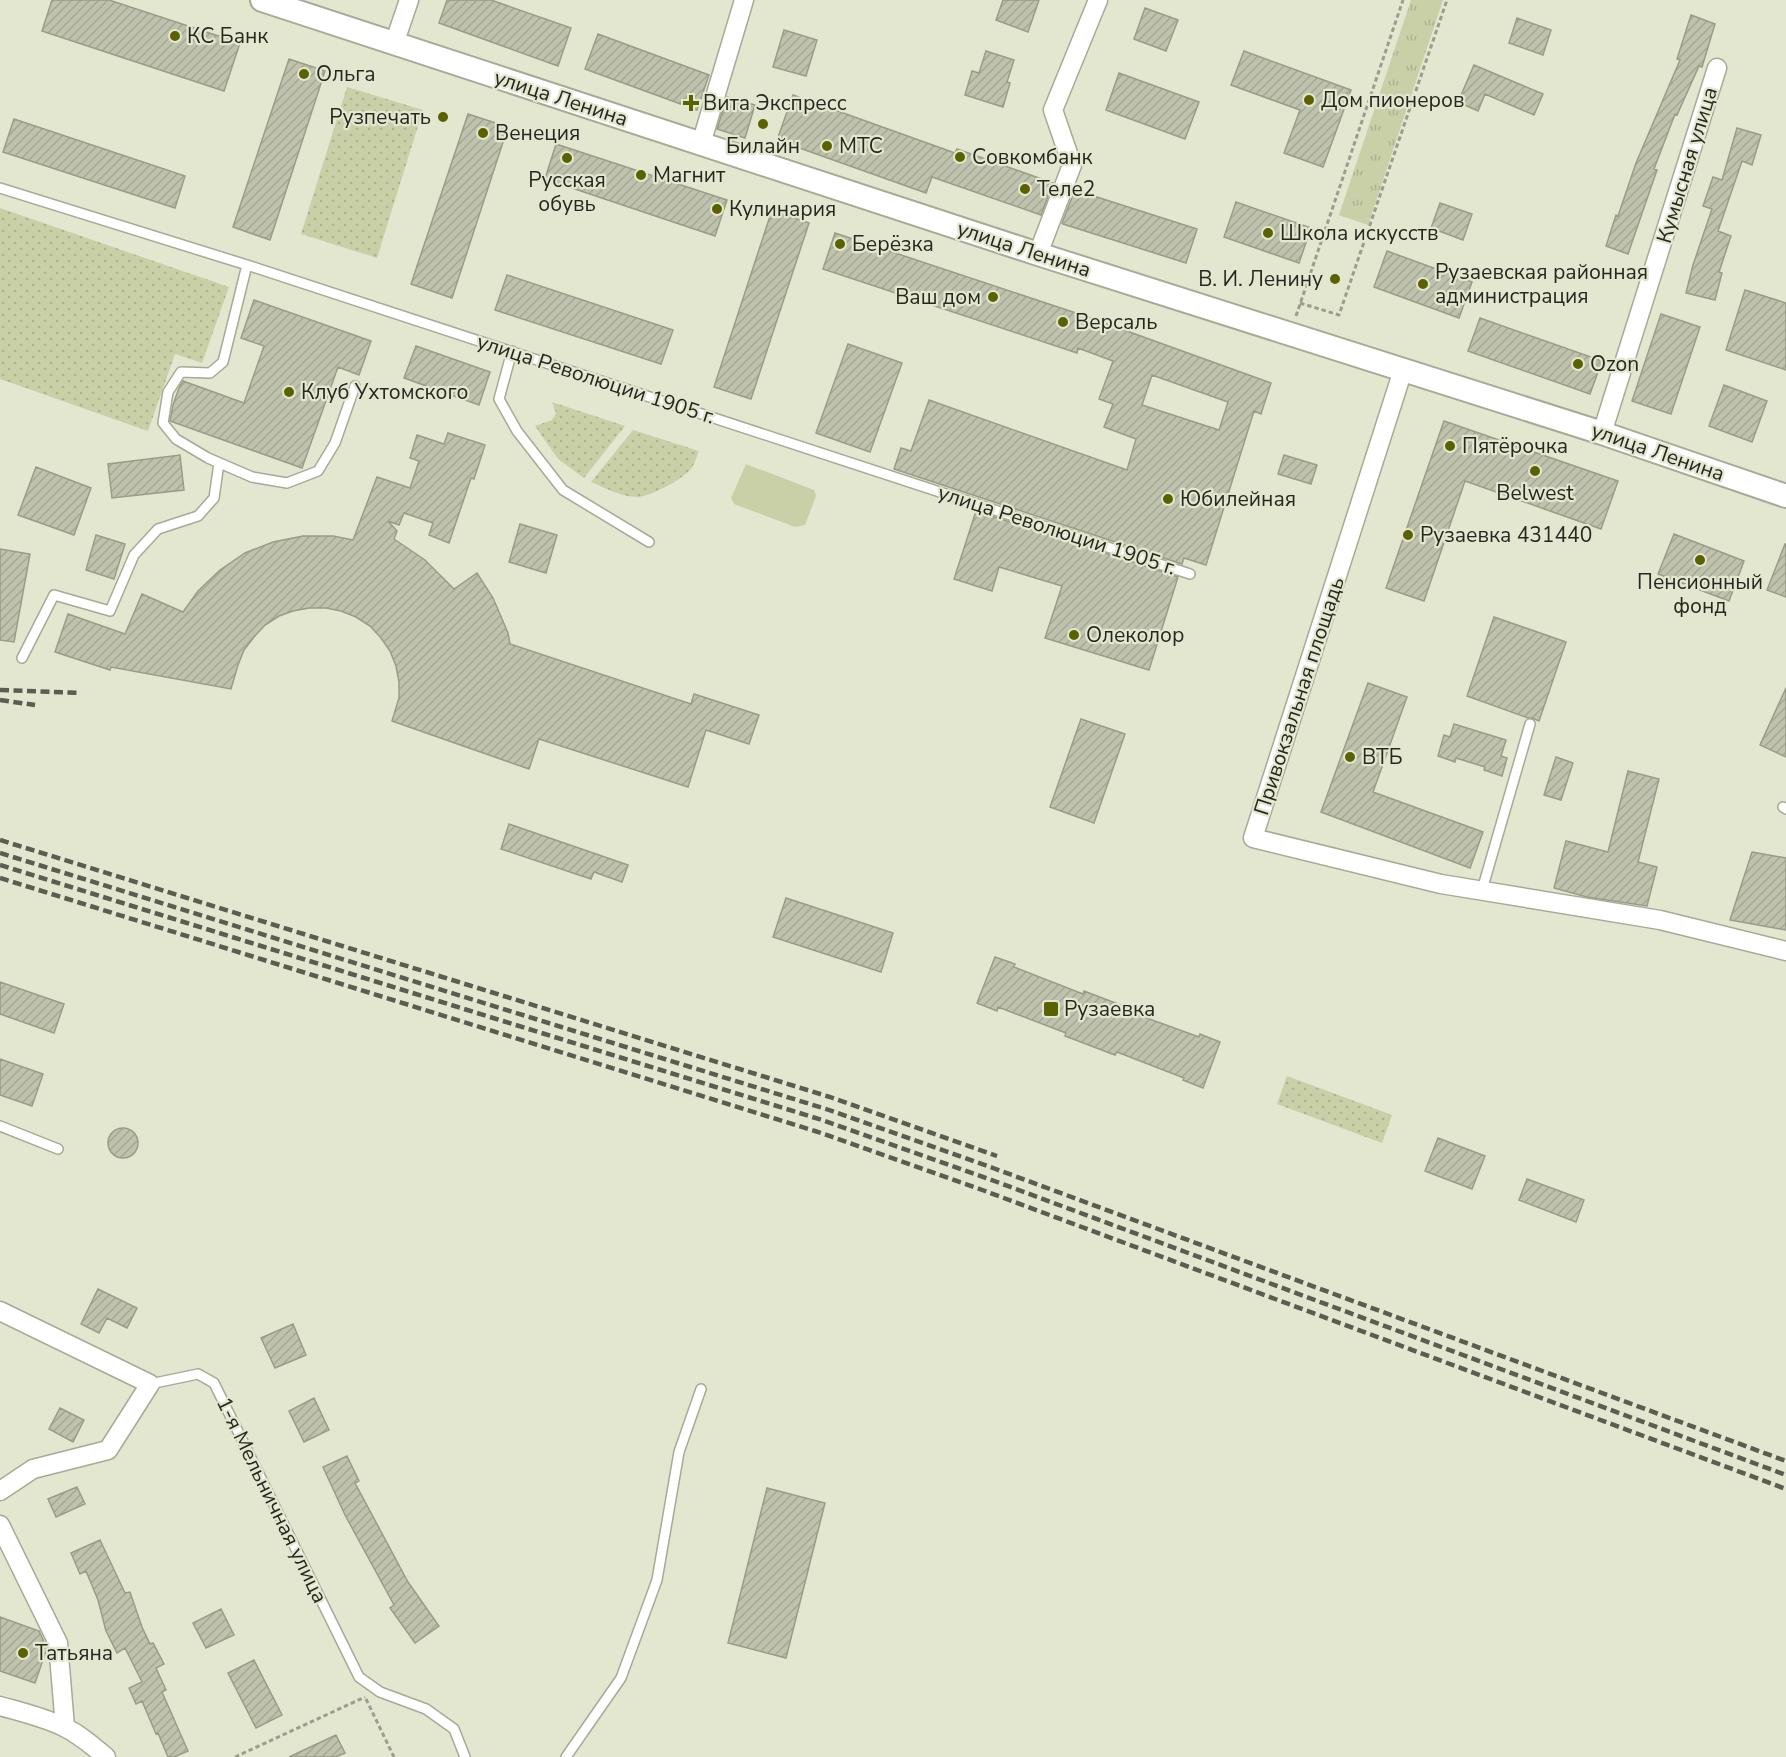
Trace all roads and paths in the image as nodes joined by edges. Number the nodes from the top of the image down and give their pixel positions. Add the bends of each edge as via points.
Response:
1 (262, 0) edge
2 (409, 0) edge
3 (744, 0) edge
4 (1098, 0) edge
5 (1403, 0) edge
6 (1447, 0) edge
7 (394, 44) junction
8 (1717, 68) dead end
9 (701, 144) junction
10 (0, 188) edge
11 (1038, 254) junction
12 (247, 265) junction
13 (1300, 303) junction
14 (1290, 333) junction
15 (512, 351) junction
16 (1403, 370) junction
17 (355, 386) dead end
18 (1602, 433) junction
19 (219, 463) junction
20 (1786, 495) edge
21 (649, 542) dead end
22 (1190, 574) dead end
23 (22, 658) dead end
24 (1530, 724) dead end
25 (1482, 890) junction
26 (1786, 951) edge
27 (0, 1126) edge
28 (58, 1149) dead end
29 (0, 1311) edge
30 (150, 1384) junction
31 (700, 1389) dead end
32 (0, 1491) edge
33 (0, 1525) edge
34 (359, 1677) junction
35 (365, 1697) junction
36 (0, 1706) edge
37 (64, 1727) junction
38 (106, 1757) edge
39 (235, 1757) edge
40 (394, 1757) edge
41 (465, 1757) edge
42 (566, 1757) edge

1 - 7 street, улица Ленина
2 - 7 street
3 - 9 street
4 - 11 street via 1053,110 1072,165
5 - 13 path
6 - 13 path via 1339,315
7 - 9 street, улица Ленина
8 - 18 street, Кумысная улица
9 - 11 street, улица Ленина
10 - 12 lane, улица Революции 1905 г.
11 - 14 street, улица Ленина
12 - 15 lane, улица Революции 1905 г.
12 - 19 lane via 223,362 210,373 180,372 168,392 163,423 176,439
13 - 14 path
14 - 16 street, улица Ленина
15 - 21 lane via 499,399 517,431 563,490
15 - 22 lane, улица Революции 1905 г.
16 - 18 street, улица Ленина
16 - 25 street, Привокзальная площадь via 1253,838 1441,884
17 - 19 lane via 335,443 318,471 287,483 252,477
18 - 20 street, улица Ленина
19 - 23 lane via 214,498 198,516 158,529 134,555 110,611 54,595
24 - 25 lane
25 - 26 street via 1660,920
27 - 28 lane
29 - 30 street
30 - 32 street via 108,1450 33,1469
30 - 34 lane, 1-я Мельничная улица via 198,1374 214,1383
31 - 42 lane via 679,1452 657,1580 621,1678
33 - 37 street via 58,1643
34 - 35 path
34 - 41 lane via 380,1692 426,1709 454,1729
35 - 39 path
35 - 40 path
36 - 37 street
37 - 38 street

